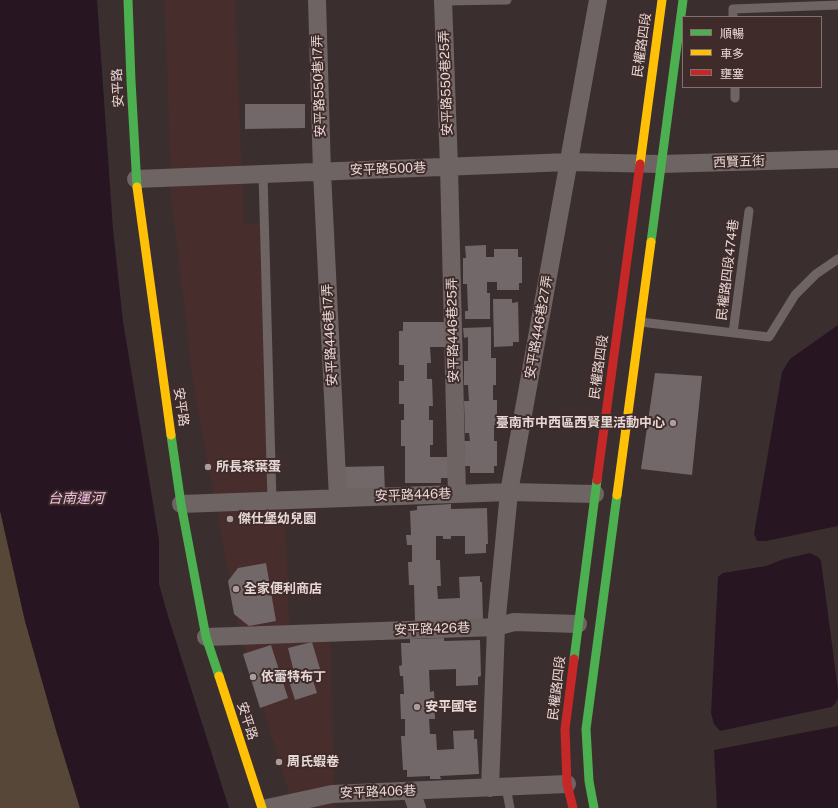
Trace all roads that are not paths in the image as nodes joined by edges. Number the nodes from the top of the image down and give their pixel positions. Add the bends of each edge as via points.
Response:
1 (128, 0) edge
2 (317, 0) edge
3 (507, 0) edge
4 (598, 0) edge
5 (662, 0) edge
6 (683, 0) edge
7 (443, 1) edge
8 (838, 5) edge
9 (733, 16) edge
10 (735, 88) edge
11 (735, 98) dead end
12 (838, 159) edge
13 (569, 162) junction
14 (640, 164) junction
15 (661, 164) junction
16 (449, 167) junction
17 (322, 172) junction
18 (262, 174) junction
19 (136, 179) junction
20 (749, 211) dead end
21 (838, 259) edge
22 (640, 322) junction
23 (733, 333) junction
24 (509, 492) junction
25 (457, 494) junction
26 (595, 494) junction
27 (338, 498) junction
28 (272, 501) junction
29 (181, 504) junction
30 (578, 624) junction
31 (496, 627) junction
32 (206, 637) junction
33 (567, 784) junction
34 (498, 787) junction
35 (411, 791) junction
36 (334, 801) edge
37 (262, 808) edge
38 (267, 808) edge
39 (417, 808) edge
40 (510, 808) edge
41 (573, 808) edge
42 (594, 808) edge

1 - 19 street, 安平路
2 - 17 street, 安平路550巷17弄
3 - 7 lane
4 - 13 street, 安平路446巷27弄
5 - 14 street, 民權路四段
6 - 15 street
7 - 16 street, 安平路550巷25弄
8 - 9 lane via 733,9
10 - 11 lane
12 - 15 street, 西賢五街
13 - 14 street, 安平路500巷
13 - 16 street, 安平路500巷
13 - 24 street, 安平路446巷27弄
14 - 15 street, 西賢五街
14 - 26 street, 民權路四段
15 - 22 street
16 - 17 street, 安平路500巷
16 - 25 street, 安平路446巷25弄
17 - 18 street, 安平路500巷
17 - 27 street, 安平路446巷17弄
18 - 19 street, 安平路500巷
18 - 28 lane
19 - 29 street, 安平路
20 - 23 lane, 民權路四段474巷
21 - 23 lane, 民權路四段474巷 via 816,274 795,295 769,337
22 - 23 lane, 民權路四段474巷
22 - 42 street via 586,729 589,781
24 - 25 street, 安平路446巷
24 - 26 street, 安平路446巷
24 - 31 street
25 - 27 street, 安平路446巷
26 - 30 street, 民權路四段
27 - 28 street, 安平路446巷
28 - 29 street, 安平路446巷
29 - 32 street, 安平路
30 - 31 street, 安平路426巷 via 514,622
30 - 33 street, 民權路四段 via 565,729
31 - 32 street, 安平路426巷
31 - 34 street
32 - 37 street, 安平路
33 - 34 street, 安平路406巷
33 - 41 street, 民權路四段
34 - 35 street, 安平路406巷
34 - 40 lane
35 - 36 street, 安平路406巷
35 - 39 street
36 - 38 street, 安平路406巷

